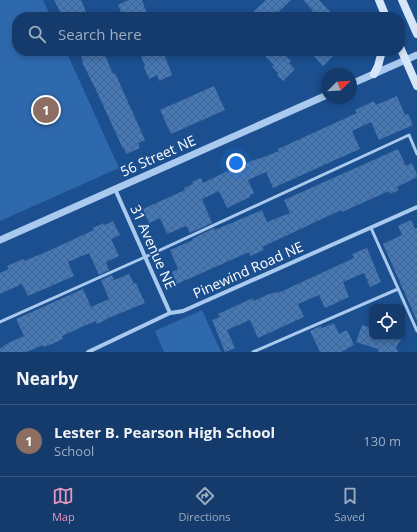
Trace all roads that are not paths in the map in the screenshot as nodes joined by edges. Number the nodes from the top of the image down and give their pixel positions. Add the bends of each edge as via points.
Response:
1 (402, 0) edge
2 (379, 2) edge
3 (380, 12) edge
4 (384, 12) edge
5 (417, 34) edge
6 (417, 55) edge
7 (381, 56) edge
8 (404, 56) edge
9 (406, 60) junction
10 (374, 74) junction
11 (357, 81) edge
12 (417, 86) edge
13 (321, 98) edge
14 (417, 154) edge
15 (115, 189) junction
16 (417, 207) edge
17 (371, 228) junction
18 (0, 240) edge
19 (145, 257) junction
20 (398, 289) junction
21 (170, 313) junction
22 (0, 322) edge
23 (417, 331) edge
24 (88, 352) edge
25 (253, 352) edge

1 - 5 main road
2 - 3 main road
2 - 4 main road
6 - 9 street
7 - 10 main road
8 - 9 main road
9 - 10 street
9 - 12 main road
10 - 11 street
13 - 15 street, 56 Street NE
14 - 19 lane via 409,135
15 - 18 street, 56 Street NE
15 - 19 street, 31 Avenue NE
16 - 17 street, Pinewind Road NE
17 - 20 lane
17 - 21 street, Pinewind Road NE via 183,311
19 - 21 street, 31 Avenue NE
19 - 22 lane
20 - 23 lane
20 - 25 lane
21 - 24 street, Pinewind Road NE

